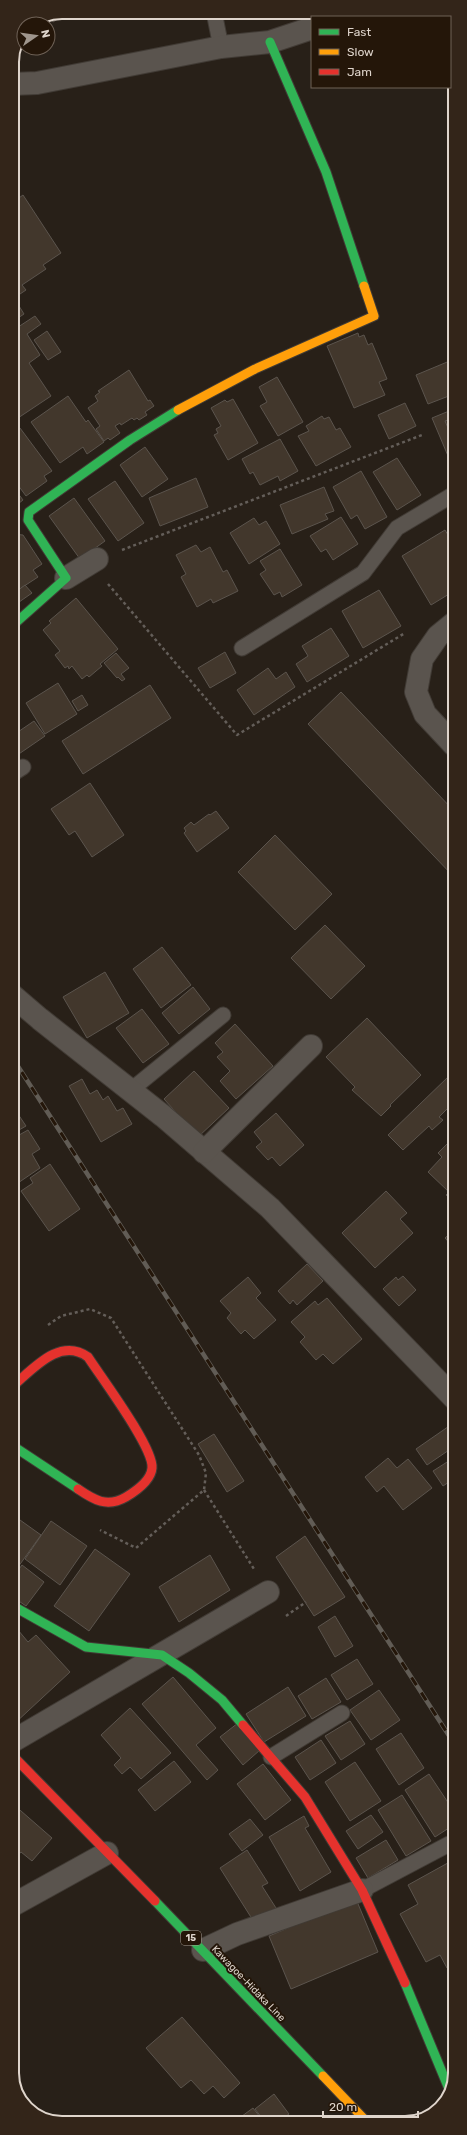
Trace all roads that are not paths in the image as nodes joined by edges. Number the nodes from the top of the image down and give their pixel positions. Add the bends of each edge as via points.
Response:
1 (215, 19) edge
2 (311, 28) edge
3 (270, 42) junction
4 (221, 47) junction
5 (37, 83) junction
6 (19, 84) edge
7 (19, 95) edge
8 (448, 498) edge
9 (97, 559) road end
10 (66, 578) junction
11 (19, 620) edge
12 (448, 628) edge
13 (242, 648) dead end
14 (448, 739) edge
15 (19, 1001) edge
16 (223, 1015) dead end
17 (311, 1046) dead end
18 (131, 1090) junction
19 (204, 1152) junction
20 (19, 1381) edge
21 (448, 1392) edge
22 (19, 1450) edge
23 (268, 1592) road end
24 (19, 1609) edge
25 (162, 1655) junction
26 (342, 1713) dead end
27 (19, 1738) edge
28 (271, 1757) junction
29 (19, 1769) edge
30 (448, 1845) edge
31 (106, 1853) junction
32 (362, 1890) junction
33 (19, 1902) edge
34 (203, 1950) junction
35 (447, 2083) edge
36 (361, 2116) edge

1 - 4 lane
2 - 3 street
3 - 4 street
3 - 10 street via 326,172 374,316 237,378 177,411 97,463 29,512 28,520
4 - 5 street
5 - 6 street
5 - 7 street
8 - 13 lane via 397,528 363,573
9 - 10 street
10 - 11 street
12 - 14 street via 438,636 422,659 416,692 425,714
15 - 18 street
16 - 18 lane
17 - 19 street
18 - 19 street
19 - 21 street via 270,1208
20 - 22 street via 57,1352 68,1349 82,1351 145,1447 152,1466 145,1483 123,1501 110,1504 96,1502
23 - 25 street
24 - 25 street via 86,1646
25 - 27 street
25 - 28 street via 222,1700
26 - 28 lane
28 - 32 street via 305,1797
29 - 31 street, Kawagoe-Hidaka Line / 15
30 - 32 lane
31 - 33 street
31 - 34 street, Kawagoe-Hidaka Line / 15
32 - 34 street via 237,1934
32 - 35 street via 407,1987
34 - 36 street, Kawagoe-Hidaka Line / 15

